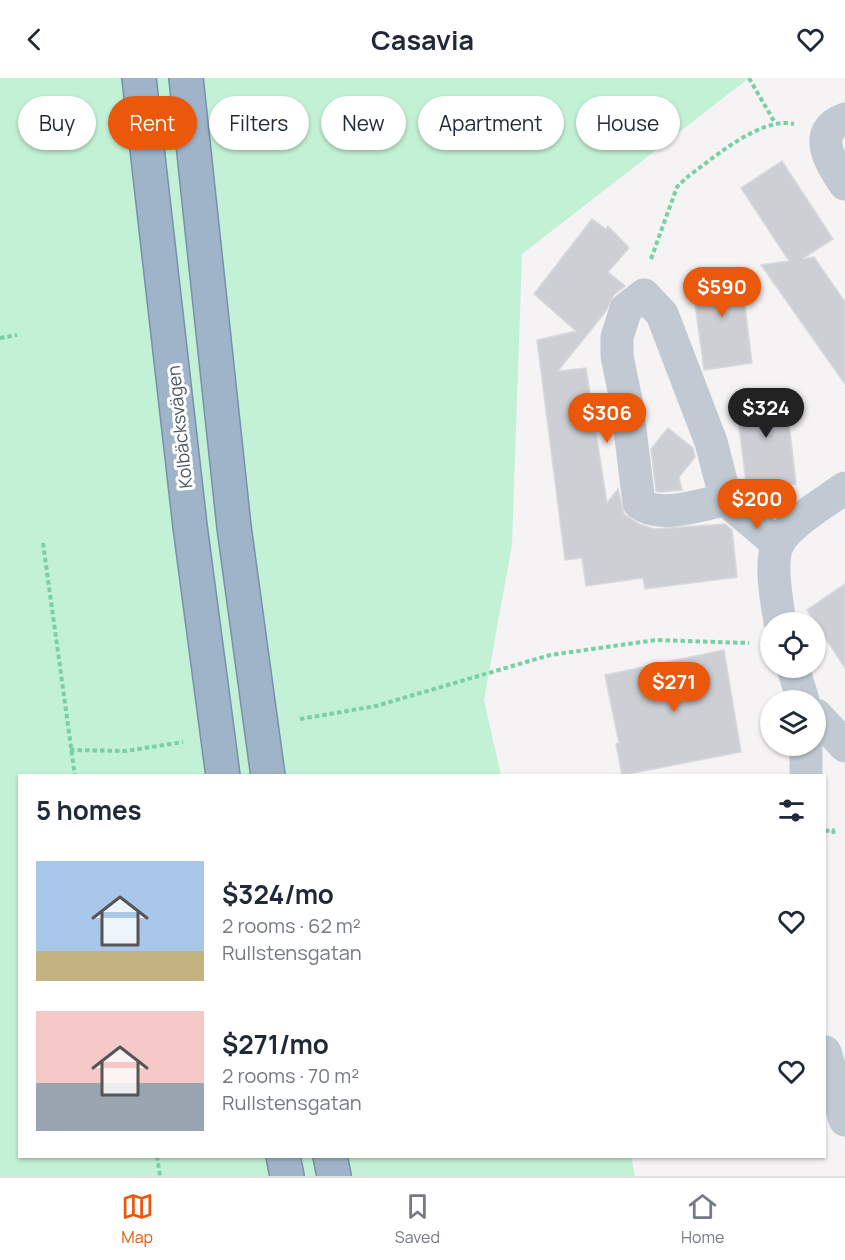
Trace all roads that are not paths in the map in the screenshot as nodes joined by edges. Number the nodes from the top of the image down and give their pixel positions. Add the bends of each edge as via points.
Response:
1 (139, 78) edge
2 (186, 78) edge
3 (835, 127) edge
4 (845, 184) edge
5 (845, 488) edge
6 (726, 500) junction
7 (778, 544) junction
8 (779, 612) edge
9 (826, 726) edge
10 (845, 746) edge
11 (806, 756) edge
12 (223, 774) edge
13 (268, 774) edge
14 (806, 774) edge
15 (826, 1055) edge
16 (845, 1120) edge
17 (283, 1158) edge
18 (330, 1158) edge
19 (287, 1176) edge
20 (334, 1176) edge

1 - 12 highway, Kolbäcksvägen
2 - 13 highway via 234,527
3 - 4 street via 825,145
5 - 7 street via 802,518
6 - 6 street via 711,442 662,314 644,296 626,309 616,356 627,405 639,503 658,511
6 - 7 street
7 - 8 street via 775,561
9 - 10 street
11 - 14 street
15 - 16 street
17 - 19 highway
18 - 20 highway

